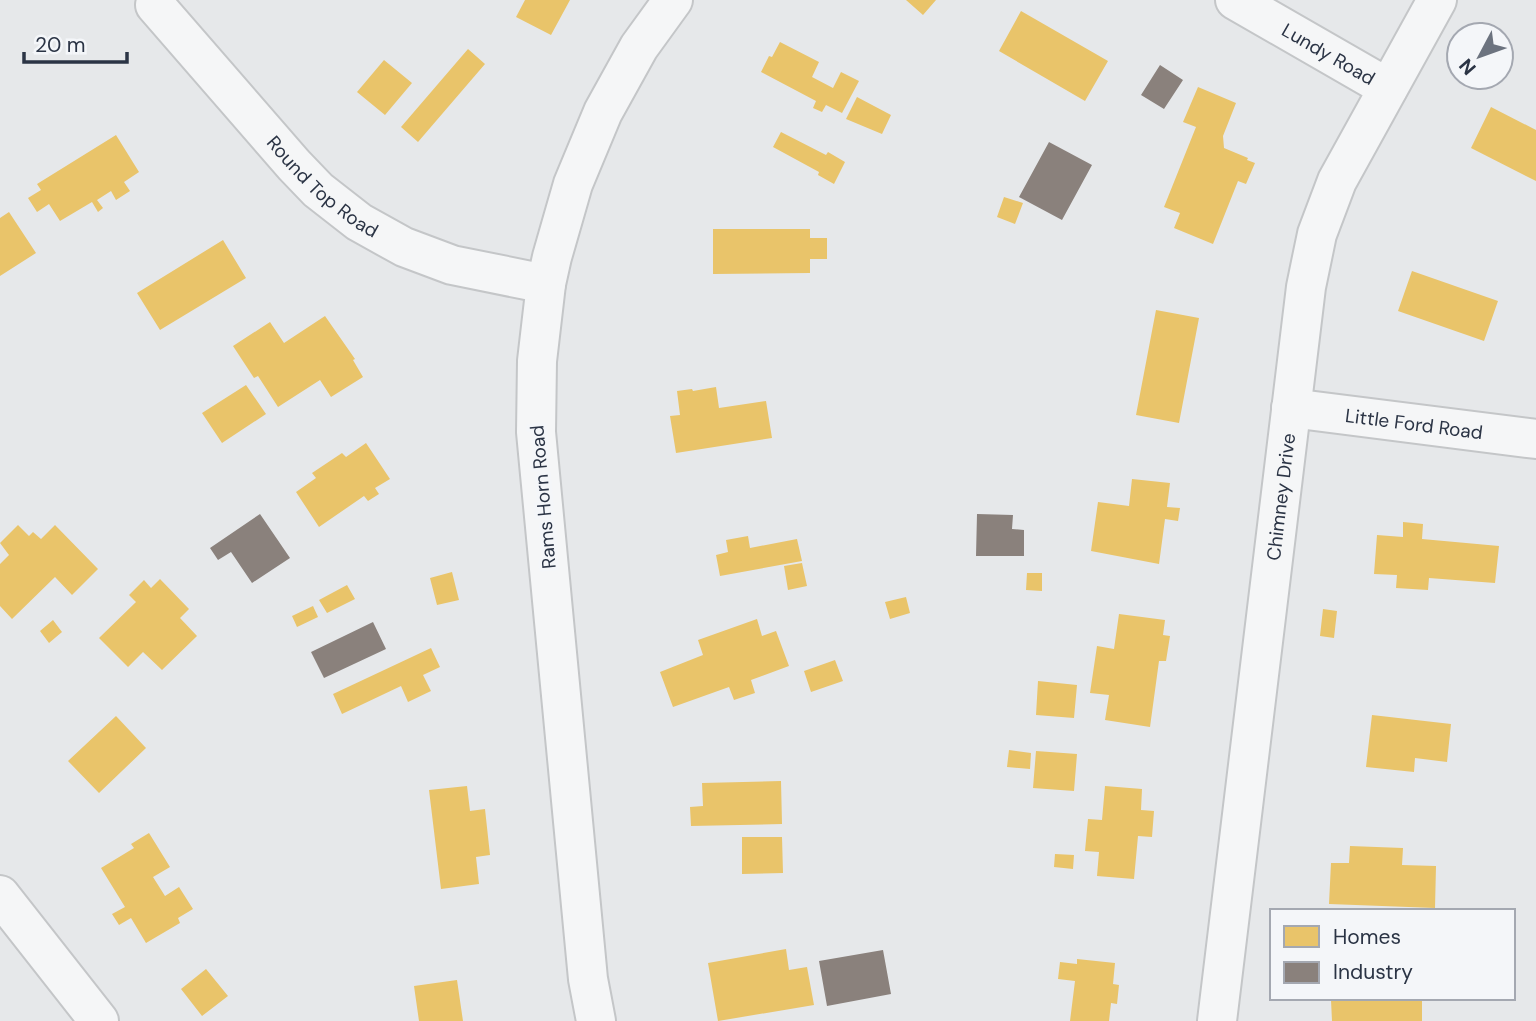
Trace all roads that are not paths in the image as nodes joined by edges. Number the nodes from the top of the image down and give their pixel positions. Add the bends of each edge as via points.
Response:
1 (673, 0) edge
2 (1235, 0) edge
3 (1437, 0) edge
4 (155, 5) dead end
5 (1388, 88) junction
6 (546, 284) junction
7 (1291, 408) junction
8 (1536, 439) edge
9 (0, 895) edge
10 (99, 1021) edge
11 (596, 1021) edge
12 (1217, 1021) edge

1 - 6 street, Rams Horn Road via 639,47 603,112 573,184
2 - 5 street, Lundy Road
3 - 5 street, Chimney Drive
4 - 6 street, Round Top Road via 294,165 359,222 404,247 452,265
5 - 7 street, Chimney Drive via 1336,181 1317,234
6 - 11 street, Rams Horn Road via 537,361 536,432 588,979
7 - 8 street, Little Ford Road
7 - 12 street, Chimney Drive
9 - 10 street

